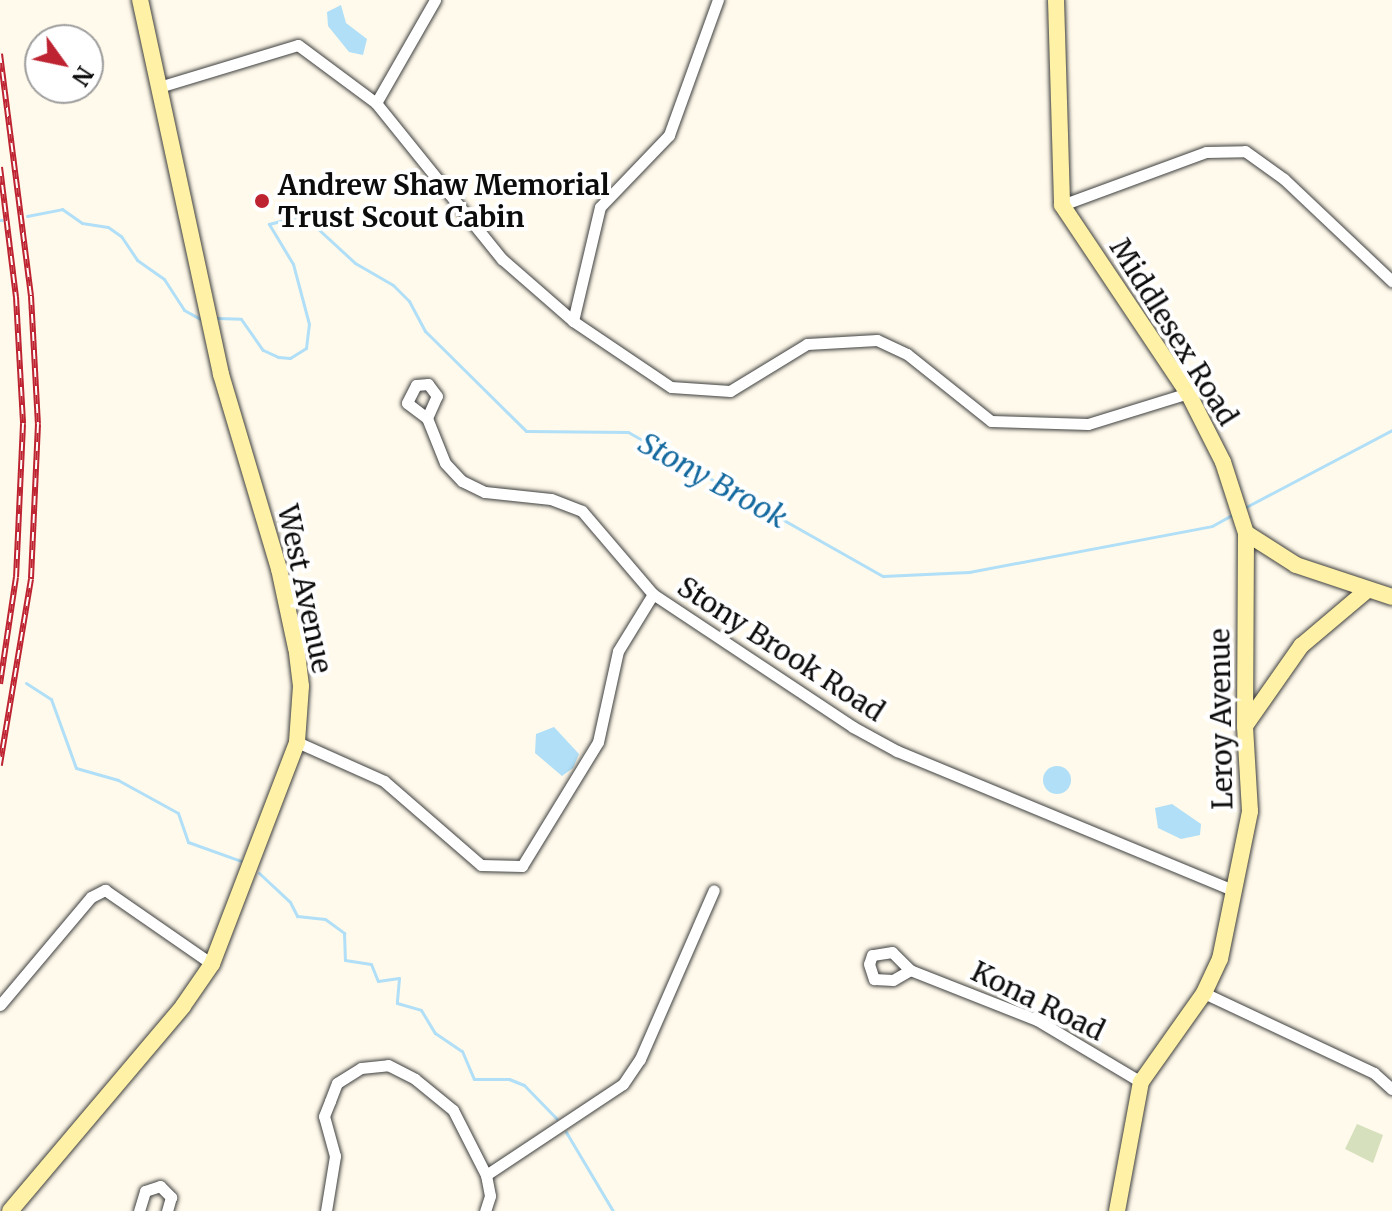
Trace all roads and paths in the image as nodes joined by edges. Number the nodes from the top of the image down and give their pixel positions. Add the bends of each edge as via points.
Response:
1 (140, 0) edge
2 (435, 0) edge
3 (718, 0) edge
4 (1056, 0) edge
5 (159, 87) junction
6 (376, 103) junction
7 (1062, 205) junction
8 (1392, 281) edge
9 (573, 321) junction
10 (1188, 393) junction
11 (427, 418) dead end
12 (1246, 533) junction
13 (1366, 591) junction
14 (653, 594) junction
15 (1392, 597) edge
16 (1245, 726) junction
17 (297, 742) junction
18 (714, 890) dead end
19 (1233, 890) junction
20 (212, 964) junction
21 (910, 970) dead end
22 (1204, 993) junction
23 (0, 1005) edge
24 (1141, 1082) junction
25 (1392, 1089) edge
26 (486, 1175) junction
27 (10, 1211) edge
28 (139, 1211) edge
29 (167, 1211) edge
30 (326, 1211) edge
31 (485, 1211) edge
32 (1117, 1211) edge

1 - 5 main road, West Avenue
2 - 6 street
3 - 9 street via 669,135 600,207
4 - 7 main road
5 - 6 street via 298,45
5 - 17 main road, West Avenue via 221,374 279,569 296,648 301,686
6 - 9 street via 502,259
7 - 8 street via 1206,152 1245,151 1284,179
7 - 10 main road, Middlesex Road
9 - 10 street via 671,387 730,391 807,344 877,340 907,354 991,421 1088,424
10 - 12 main road, Middlesex Road via 1223,462
11 - 14 street via 445,463 473,488 551,499 582,511
12 - 13 main road via 1296,565
12 - 16 main road, Leroy Avenue
13 - 15 main road
13 - 16 main road via 1301,646
14 - 17 street, Stony Brook Road via 618,651 598,742 522,866 481,865 384,781
14 - 19 street, Stony Brook Road via 827,711 897,751
16 - 19 main road, Leroy Avenue via 1250,811
17 - 20 main road, West Avenue
18 - 26 street via 640,1059 623,1084
19 - 22 main road, Leroy Avenue via 1220,959
20 - 23 street via 105,890 91,897
20 - 27 main road, West Avenue via 175,1016
21 - 24 street, Kona Road via 1037,1020
22 - 24 main road, Leroy Avenue
22 - 25 street via 1374,1073
24 - 32 main road, Leroy Avenue
26 - 30 street via 453,1110 436,1094 388,1065 361,1068 337,1083 324,1116 335,1156
26 - 31 street via 490,1196
28 - 29 street via 145,1191 160,1186 171,1197

